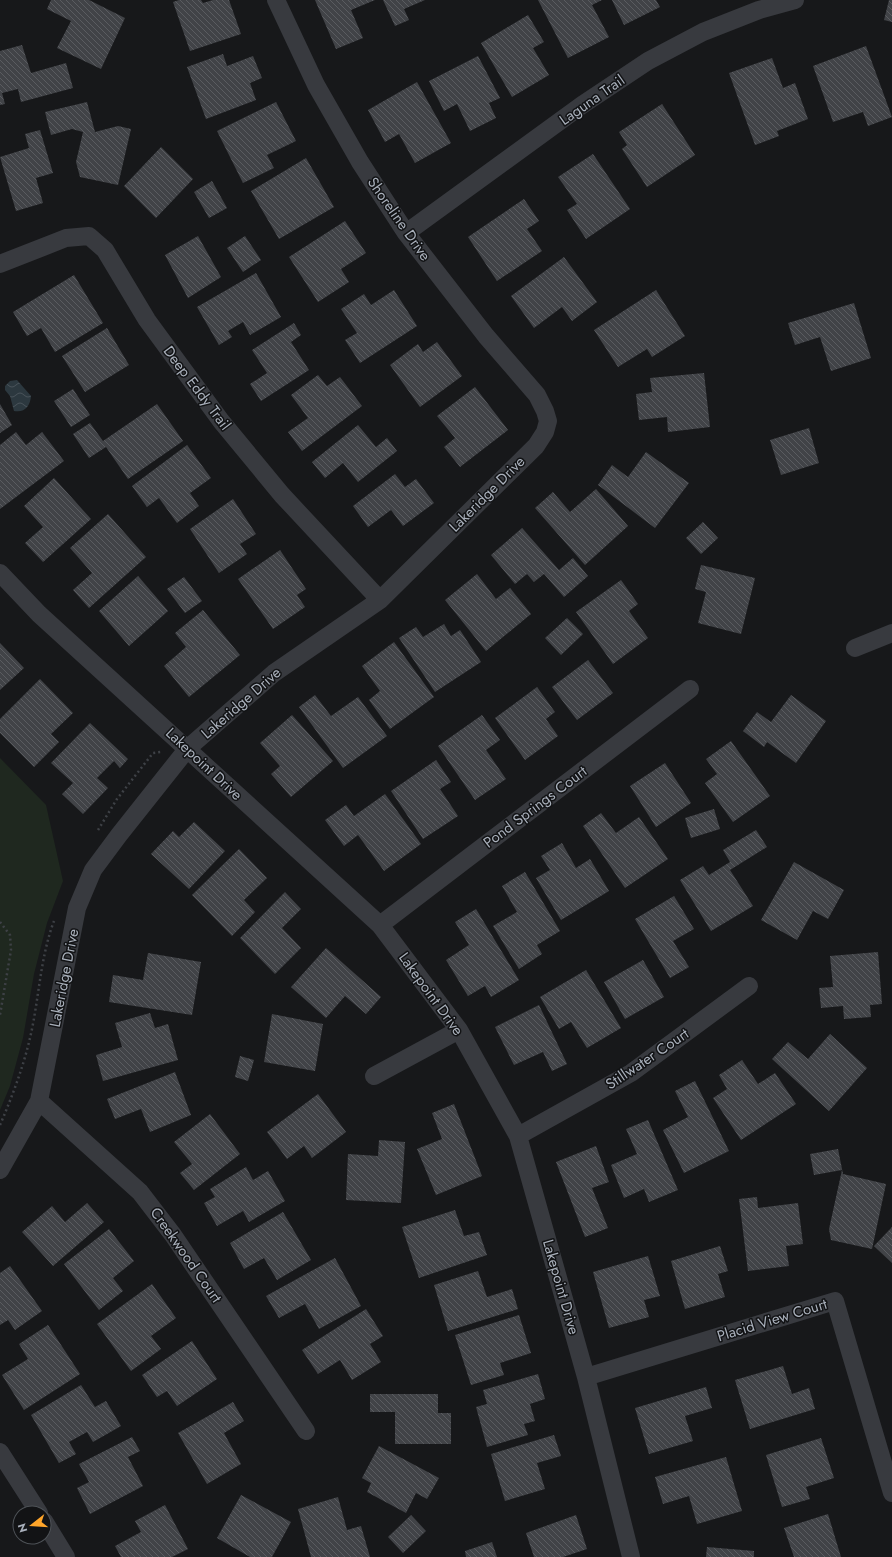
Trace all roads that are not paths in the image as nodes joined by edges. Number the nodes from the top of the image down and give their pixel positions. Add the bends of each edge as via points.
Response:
1 (276, 0) edge
2 (795, 0) edge
3 (406, 233) junction
4 (0, 264) edge
5 (548, 421) joint
6 (0, 573) edge
7 (380, 600) junction
8 (892, 633) edge
9 (855, 648) dead end
10 (690, 689) dead end
11 (188, 748) junction
12 (380, 925) junction
13 (749, 986) dead end
14 (459, 1030) junction
15 (374, 1076) dead end
16 (39, 1101) junction
17 (518, 1136) junction
18 (0, 1170) edge
19 (586, 1377) junction
20 (306, 1431) dead end
21 (0, 1452) edge
22 (892, 1493) edge
23 (34, 1505) edge
24 (52, 1534) edge
25 (66, 1557) edge
26 (631, 1557) edge

1 - 3 street, Shoreline Drive via 316,85 360,162
2 - 3 street, Laguna Trail via 759,10 703,32 648,61 582,105
3 - 5 street, Shoreline Drive via 486,336 537,395
4 - 7 street, Deep Eddy Trail via 66,238 89,236 105,250 147,320 221,421 282,495
5 - 7 street, Lakeridge Drive via 545,432 536,446
6 - 11 street, Lakepoint Drive via 39,614
7 - 11 street, Lakeridge Drive via 274,673
8 - 9 street
10 - 12 street, Pond Springs Court
11 - 12 street, Lakepoint Drive
11 - 16 street, Lakeridge Drive via 93,870 77,908
12 - 14 street, Lakepoint Drive
13 - 17 street, Stillwater Court via 631,1073
14 - 15 street
14 - 17 street, Lakepoint Drive
16 - 18 street, Lakeridge Drive
16 - 20 street, Creekwood Court via 140,1192 173,1235
17 - 19 street, Lakepoint Drive
19 - 22 street, Placid View Court via 835,1301
19 - 26 street, Lakepoint Drive
21 - 23 street
24 - 25 street

